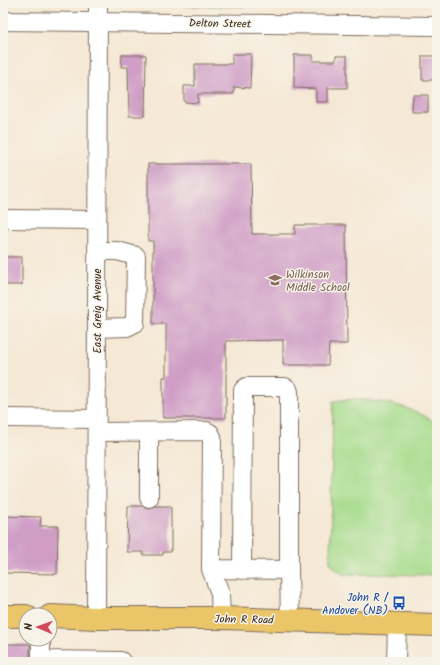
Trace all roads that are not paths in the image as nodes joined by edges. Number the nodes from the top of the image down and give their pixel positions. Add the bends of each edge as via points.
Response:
1 (98, 3) edge
2 (3, 21) edge
3 (98, 22) junction
4 (437, 26) edge
5 (3, 219) edge
6 (97, 220) junction
7 (97, 251) junction
8 (97, 328) junction
9 (3, 418) edge
10 (96, 426) junction
11 (149, 432) junction
12 (149, 498) dead end
13 (211, 569) junction
14 (242, 570) junction
15 (289, 570) junction
16 (3, 616) edge
17 (18, 616) edge
18 (58, 616) edge
19 (96, 618) junction
20 (221, 618) junction
21 (290, 620) junction
22 (397, 624) junction
23 (437, 625) edge
24 (41, 647) edge
25 (41, 661) edge
26 (121, 662) edge
27 (396, 662) edge

1 - 3 street, East Greig Avenue
2 - 3 street, Delton Street
3 - 4 street, Delton Street
3 - 6 street, East Greig Avenue
5 - 6 street
6 - 7 street, East Greig Avenue
7 - 8 street, East Greig Avenue
7 - 8 street via 117,251 136,256 135,323 127,327
8 - 10 street, East Greig Avenue
9 - 10 street
10 - 11 street
10 - 19 street, East Greig Avenue
11 - 12 street
11 - 13 street via 206,431 212,437
13 - 14 street
13 - 20 street via 220,593
14 - 15 street
14 - 15 street via 243,390 246,387 285,388 289,392
15 - 21 street
16 - 17 main road
18 - 19 main road, John R Road
19 - 20 main road, John R Road
20 - 21 main road, John R Road
21 - 22 main road, John R Road
22 - 23 main road, John R Road
22 - 27 street
24 - 25 street
25 - 26 street

